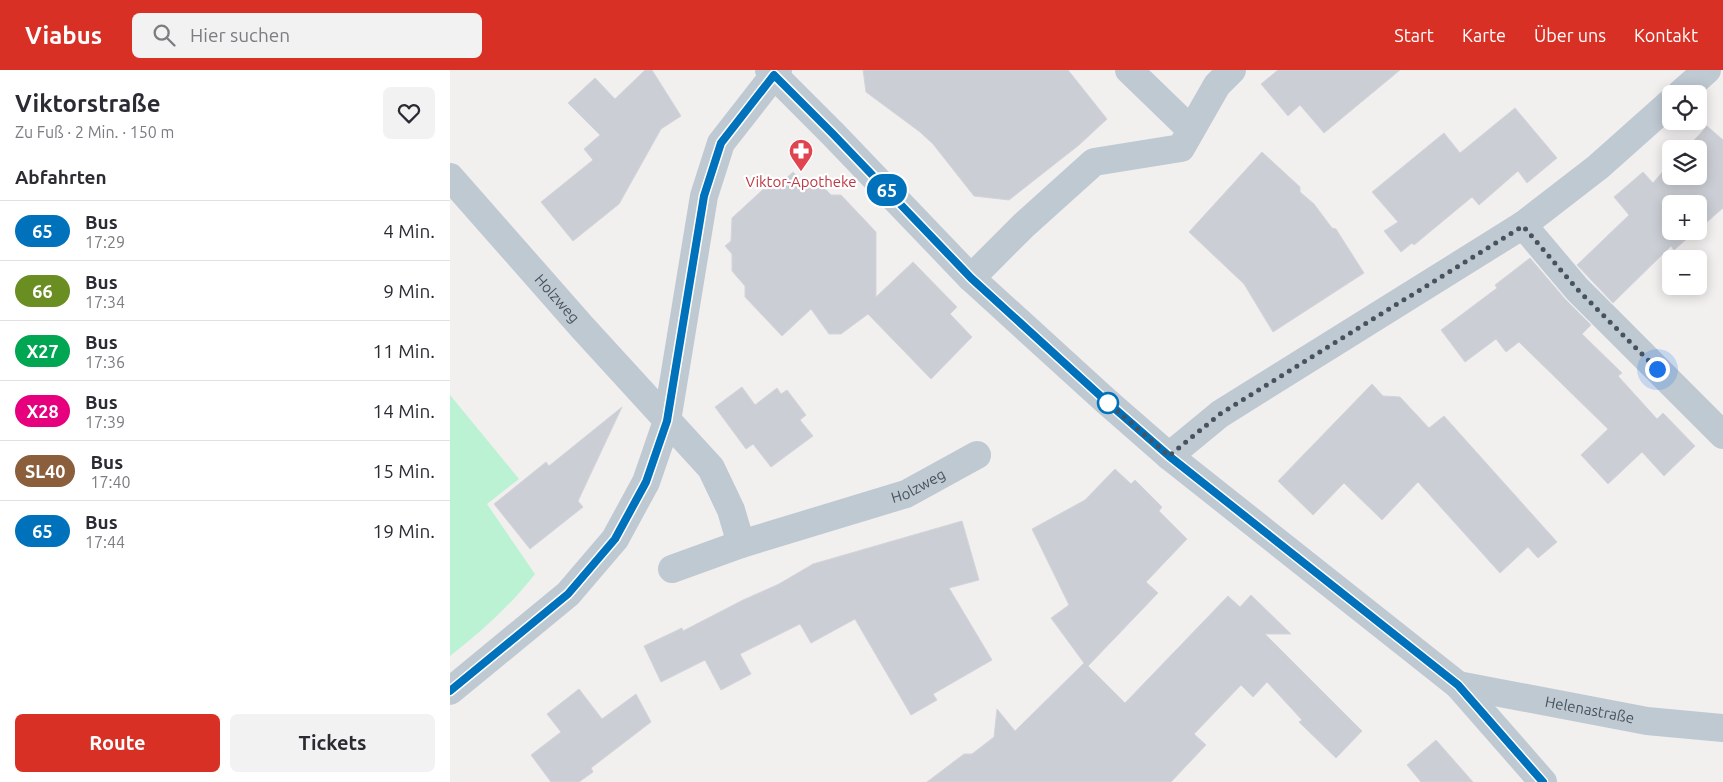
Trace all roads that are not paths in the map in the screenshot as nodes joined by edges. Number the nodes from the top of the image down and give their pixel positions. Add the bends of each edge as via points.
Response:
1 (1129, 70) edge
2 (1707, 70) edge
3 (773, 72) edge
4 (1228, 72) edge
5 (1690, 85) edge
6 (1662, 110) edge
7 (1186, 139) junction
8 (450, 177) edge
9 (1523, 226) junction
10 (971, 278) junction
11 (667, 421) junction
12 (1723, 436) edge
13 (977, 455) dead end
14 (1169, 456) junction
15 (742, 544) junction
16 (672, 569) dead end
17 (1458, 685) junction
18 (450, 691) edge
19 (1723, 728) edge
20 (1543, 782) edge

1 - 7 street
2 - 5 street
3 - 10 street
3 - 11 street via 721,143 704,196
4 - 7 street
6 - 9 street via 1598,167
7 - 10 street via 1094,162
8 - 11 street, Holzweg
9 - 12 street via 1577,289
9 - 14 street via 1220,414
10 - 14 street
11 - 15 street, Holzweg via 711,468 731,510
11 - 18 street via 646,482 615,539 568,594
13 - 15 street, Holzweg via 906,494
14 - 17 street
15 - 16 street, Holzweg
17 - 19 street, Helenastraße via 1647,721
17 - 20 street

